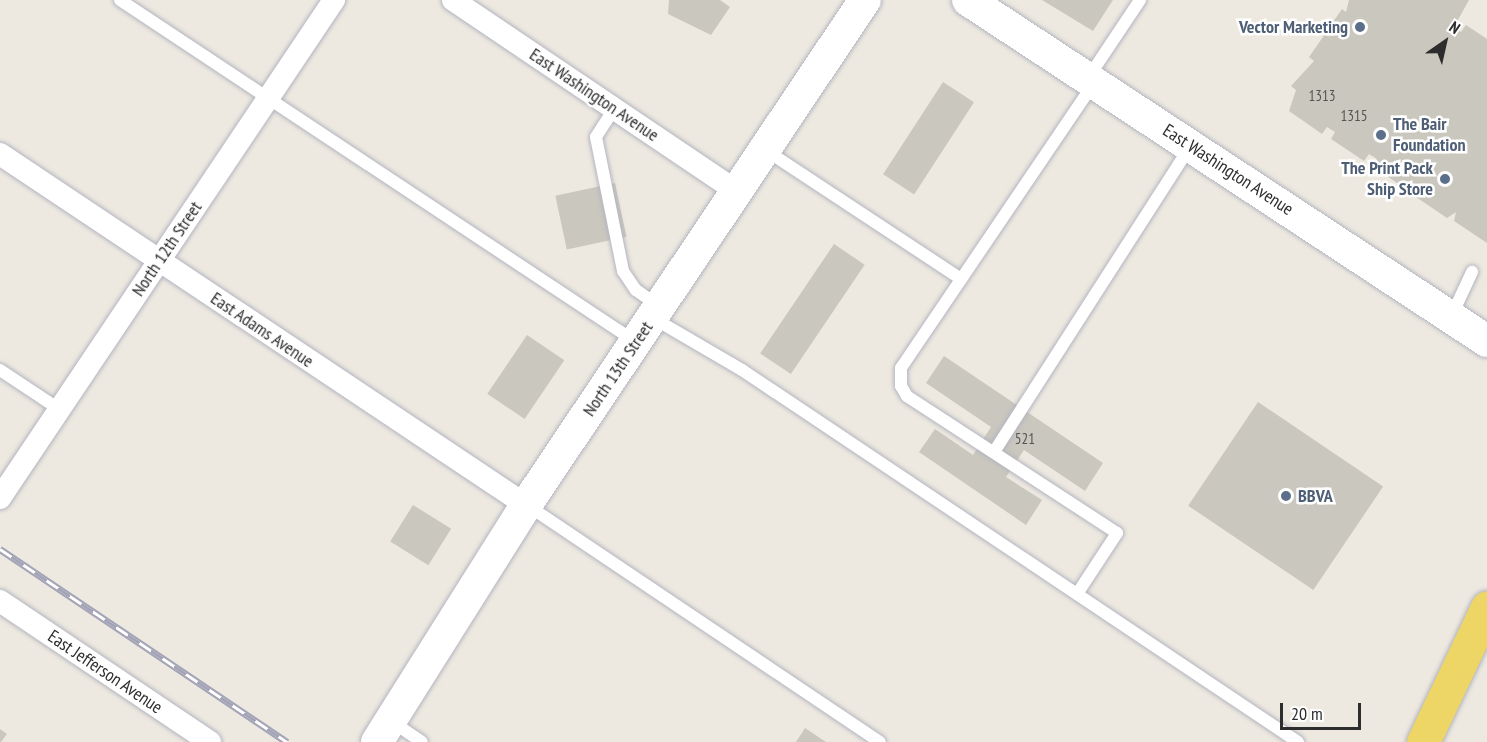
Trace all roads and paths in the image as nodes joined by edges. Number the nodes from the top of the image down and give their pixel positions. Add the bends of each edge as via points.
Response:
1 (120, 0) edge
2 (334, 0) edge
3 (453, 0) edge
4 (865, 0) edge
5 (968, 0) edge
6 (1140, 0) edge
7 (1091, 80) junction
8 (268, 98) junction
9 (614, 109) junction
10 (1191, 146) junction
11 (764, 148) junction
12 (0, 154) edge
13 (736, 191) junction
14 (158, 261) junction
15 (1472, 272) dead end
16 (961, 279) junction
17 (1450, 318) junction
18 (650, 322) junction
19 (1487, 341) edge
20 (0, 370) edge
21 (60, 409) junction
22 (994, 452) junction
23 (0, 498) edge
24 (525, 505) junction
25 (1077, 594) junction
26 (0, 601) edge
27 (1487, 607) edge
28 (383, 731) edge
29 (210, 742) edge
30 (422, 742) edge
31 (880, 742) edge
32 (1298, 742) edge
33 (1423, 742) edge

1 - 8 lane
2 - 8 street, North 12th Street
3 - 9 street, East Washington Avenue
4 - 11 street, North 13th Street
5 - 7 street, East Washington Avenue
6 - 7 lane
7 - 10 street, East Washington Avenue
7 - 16 lane
8 - 14 street, North 12th Street
8 - 18 lane
9 - 13 street, East Washington Avenue
9 - 18 lane via 596,137 623,270
10 - 17 street, East Washington Avenue
10 - 22 lane
11 - 13 street, North 13th Street
11 - 16 lane
12 - 14 street, East Adams Avenue
13 - 18 street, North 13th Street
14 - 21 street, North 12th Street
14 - 24 street, East Adams Avenue
15 - 17 lane
16 - 22 lane via 901,368 901,386 907,396
17 - 19 street, East Washington Avenue
18 - 24 street, North 13th Street
18 - 25 lane via 741,370
20 - 21 lane
21 - 23 street, North 12th Street
22 - 25 lane via 1117,533
24 - 28 street, North 13th Street
24 - 31 lane
25 - 32 lane
26 - 29 street, East Jefferson Avenue
27 - 33 main road
28 - 30 lane

